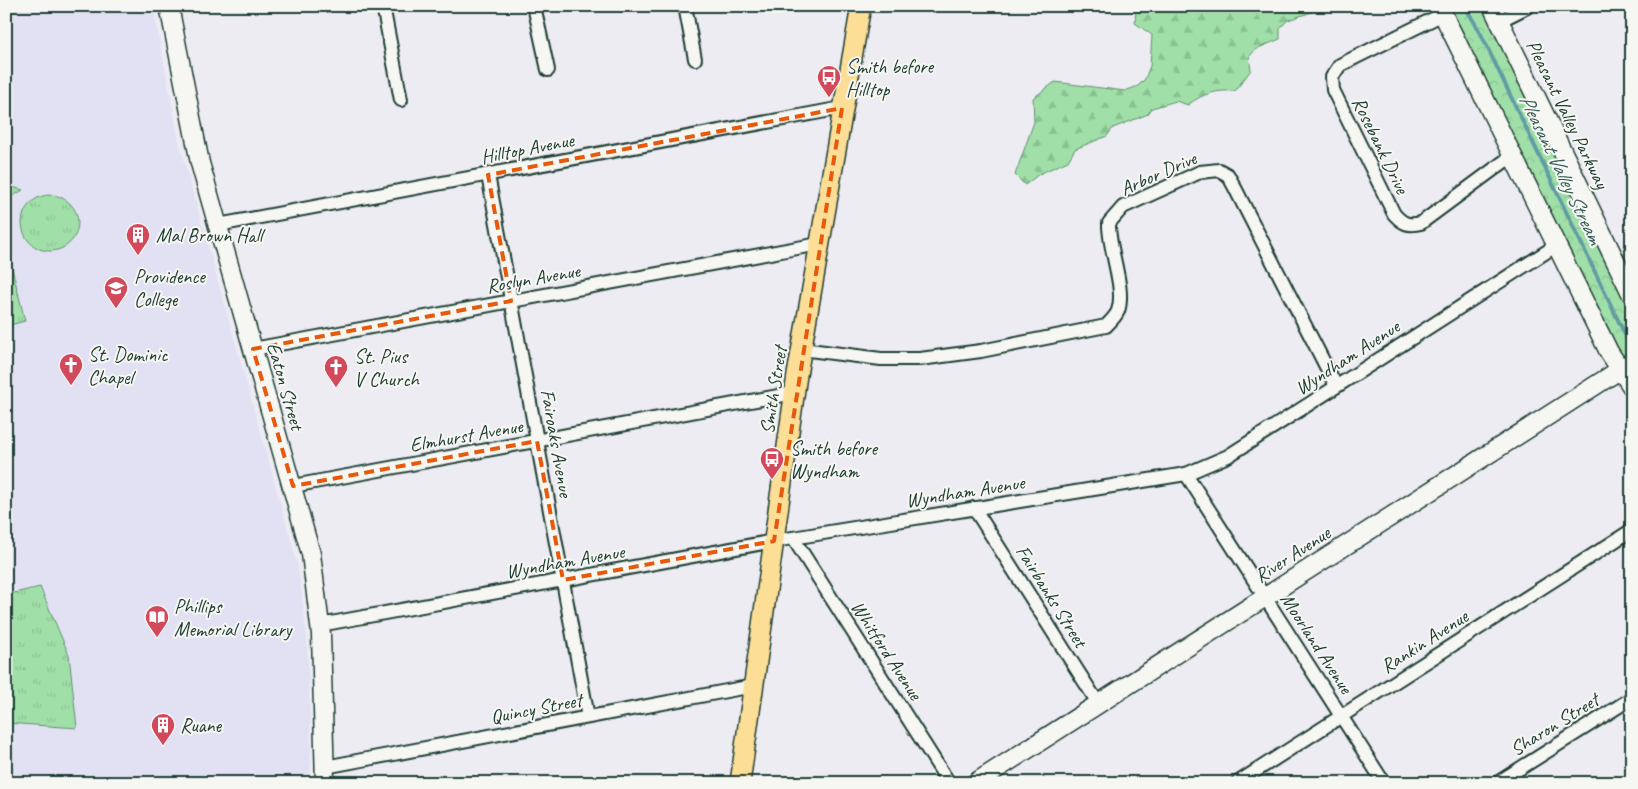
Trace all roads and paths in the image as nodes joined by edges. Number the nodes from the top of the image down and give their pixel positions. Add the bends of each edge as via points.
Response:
1 (383, 6) edge
2 (534, 6) edge
3 (685, 6) edge
4 (861, 6) edge
5 (1529, 6) edge
6 (171, 7) edge
7 (1441, 10) edge
8 (1495, 14) edge
9 (695, 59) dead end
10 (548, 70) dead end
11 (401, 100) dead end
12 (842, 108) junction
13 (1513, 155) junction
14 (488, 175) junction
15 (218, 225) junction
16 (819, 244) junction
17 (1557, 245) junction
18 (1632, 295) edge
19 (511, 301) junction
20 (253, 349) junction
21 (802, 349) junction
22 (1626, 366) edge
23 (1336, 386) junction
24 (1632, 387) edge
25 (794, 393) junction
26 (537, 441) junction
27 (1186, 474) junction
28 (293, 486) junction
29 (974, 508) junction
30 (1632, 530) edge
31 (793, 538) junction
32 (774, 541) junction
33 (563, 580) junction
34 (1265, 597) junction
35 (320, 625) junction
36 (753, 686) junction
37 (1632, 698) edge
38 (1098, 703) junction
39 (1341, 716) junction
40 (588, 717) junction
41 (325, 775) edge
42 (740, 783) edge
43 (950, 783) edge
44 (975, 783) edge
45 (1237, 783) edge
46 (1384, 783) edge
47 (1497, 783) edge

1 - 11 street
2 - 10 street
3 - 9 street
4 - 12 main road, Smith Street
5 - 8 street
6 - 15 street, Eaton Street via 196,148
7 - 13 street
7 - 13 street, Rosebank Drive via 1340,65 1332,77 1333,90 1394,214 1402,223 1411,226 1421,223
8 - 18 street, Pleasant Valley Parkway
12 - 14 street, Hilltop Avenue
12 - 16 main road, Smith Street
13 - 17 street
14 - 15 street, Hilltop Avenue
14 - 19 street, Fairoaks Avenue
15 - 20 street, Eaton Street
16 - 19 street, Roslyn Avenue
16 - 21 main road, Smith Street
17 - 22 street via 1609,352
17 - 23 street, Wyndham Avenue
19 - 20 street, Roslyn Avenue
19 - 26 street, Fairoaks Avenue
20 - 28 street, Eaton Street
21 - 23 street, Arbor Drive via 881,359 920,359 981,351 1106,326 1118,312 1119,300 1109,223 1129,204 1200,172 1212,170 1228,175
21 - 25 main road, Smith Street
22 - 24 street
22 - 34 street, River Avenue
23 - 27 street, Wyndham Avenue via 1228,456
25 - 26 street, Elmhurst Avenue
25 - 32 main road, Smith Street
26 - 28 street, Elmhurst Avenue
26 - 33 street, Fairoaks Avenue
27 - 29 street, Wyndham Avenue
27 - 34 street, Moorland Avenue
28 - 35 street, Eaton Street via 311,554
29 - 31 street, Wyndham Avenue
29 - 38 street, Fairbanks Street
30 - 39 street, Rankin Avenue
31 - 32 street, Wyndham Avenue
31 - 43 street, Whitford Avenue
32 - 33 street, Wyndham Avenue
32 - 36 main road, Smith Street
33 - 35 street, Wyndham Avenue
33 - 40 street, Fairoaks Avenue
34 - 38 street, River Avenue
34 - 39 street, Moorland Avenue
35 - 41 street, Eaton Street
36 - 40 street, Quincy Street
36 - 42 main road, Smith Street
37 - 47 street, Sharon Street
38 - 44 street, River Avenue
39 - 45 street, Rankin Avenue
39 - 46 street, Moorland Avenue
40 - 41 street, Quincy Street

